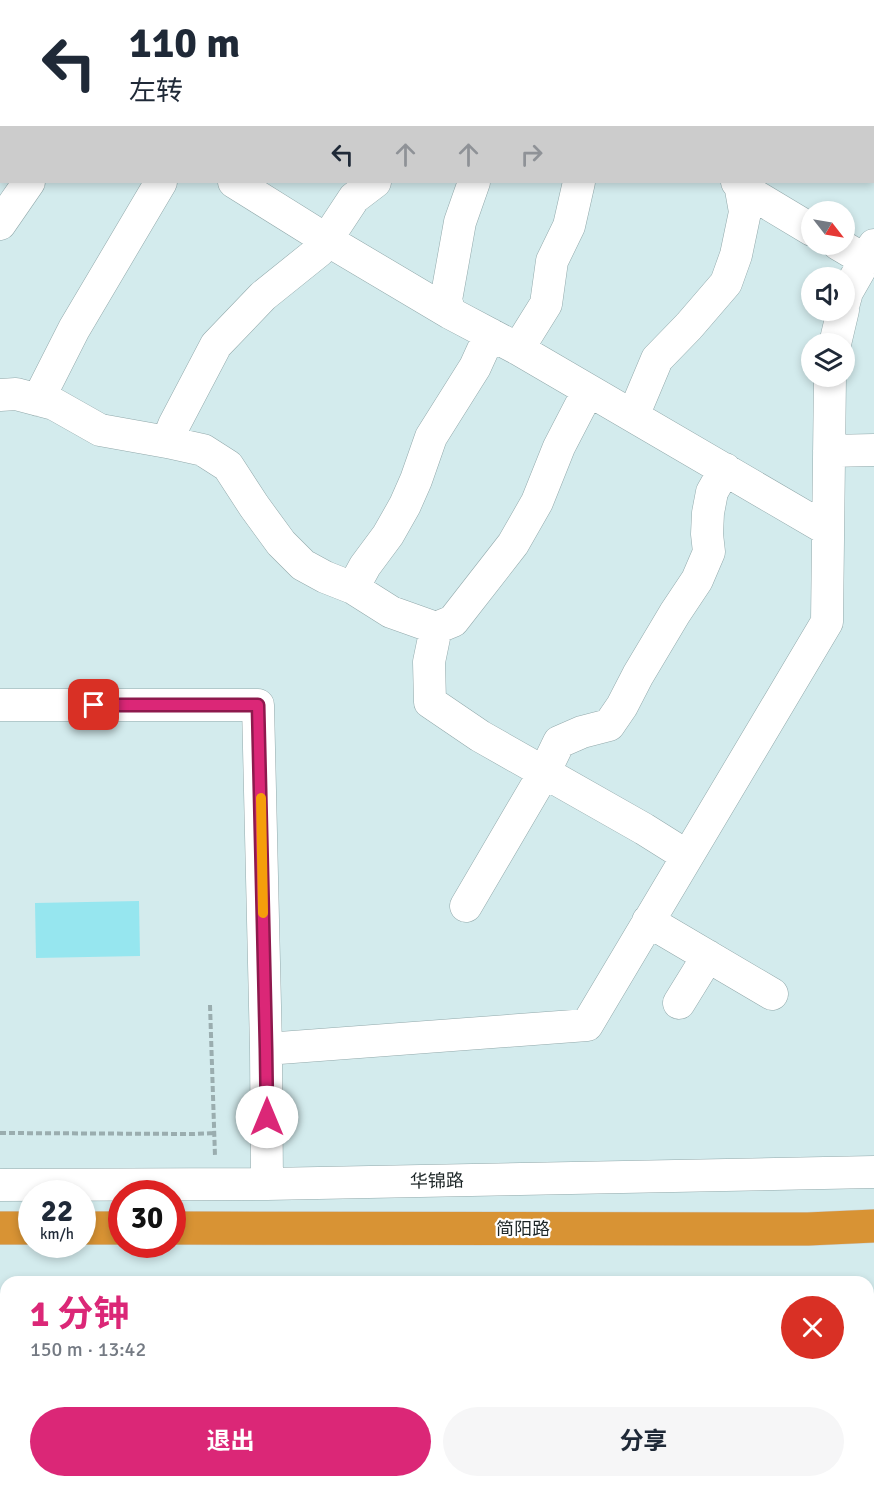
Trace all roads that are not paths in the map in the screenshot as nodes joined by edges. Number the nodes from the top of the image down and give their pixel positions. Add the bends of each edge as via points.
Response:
1 (28, 183) edge
2 (160, 183) edge
3 (236, 183) edge
4 (374, 183) edge
5 (474, 183) edge
6 (579, 183) edge
7 (740, 183) edge
8 (741, 183) edge
9 (801, 223) edge
10 (0, 225) edge
11 (327, 240) junction
12 (855, 248) edge
13 (870, 252) edge
14 (855, 278) edge
15 (450, 313) junction
16 (490, 334) junction
17 (518, 349) junction
18 (830, 387) edge
19 (588, 390) junction
20 (0, 395) edge
21 (38, 400) junction
22 (633, 416) junction
23 (167, 442) junction
24 (874, 450) edge
25 (829, 451) junction
26 (725, 469) junction
27 (828, 530) junction
28 (353, 588) junction
29 (436, 628) junction
30 (0, 705) edge
31 (544, 773) junction
32 (687, 856) junction
33 (466, 906) dead end
34 (648, 921) junction
35 (708, 956) junction
36 (772, 994) dead end
37 (679, 1004) dead end
38 (266, 1049) junction
39 (874, 1172) edge
40 (267, 1184) junction
41 (0, 1185) edge
42 (874, 1226) edge
43 (0, 1228) edge
44 (18, 1228) edge
45 (186, 1228) edge

1 - 10 street
2 - 21 street via 74,330
3 - 11 street
4 - 11 street via 354,198
5 - 15 street via 460,222 446,300
6 - 17 street via 568,226 552,261 546,304
7 - 22 street via 745,212 726,283 657,359
8 - 9 street
11 - 15 street
11 - 23 street via 319,251 263,296 216,345
12 - 13 street
13 - 14 street
15 - 16 street
16 - 17 street
16 - 28 street via 475,367 431,437 399,515
17 - 19 street
18 - 25 street
19 - 22 street
19 - 29 street via 537,502 513,544 453,621
20 - 21 street via 16,394
21 - 23 street via 54,404 100,430
22 - 26 street
23 - 28 street via 203,450 228,466 281,543 303,565
24 - 25 street
25 - 27 street
26 - 27 street
26 - 31 street via 712,492 707,524 709,552 697,580 622,706 609,725 559,742
27 - 32 street via 827,622
28 - 29 street via 391,612
29 - 31 street via 429,662 430,702
30 - 38 street via 258,705
31 - 32 street
31 - 33 street
32 - 34 street
34 - 35 street
34 - 38 street via 587,1025
35 - 36 street
35 - 37 street
38 - 40 street
39 - 40 street, 华锦路
40 - 41 street, 华锦路
42 - 45 highway, 简阳路
43 - 44 highway

